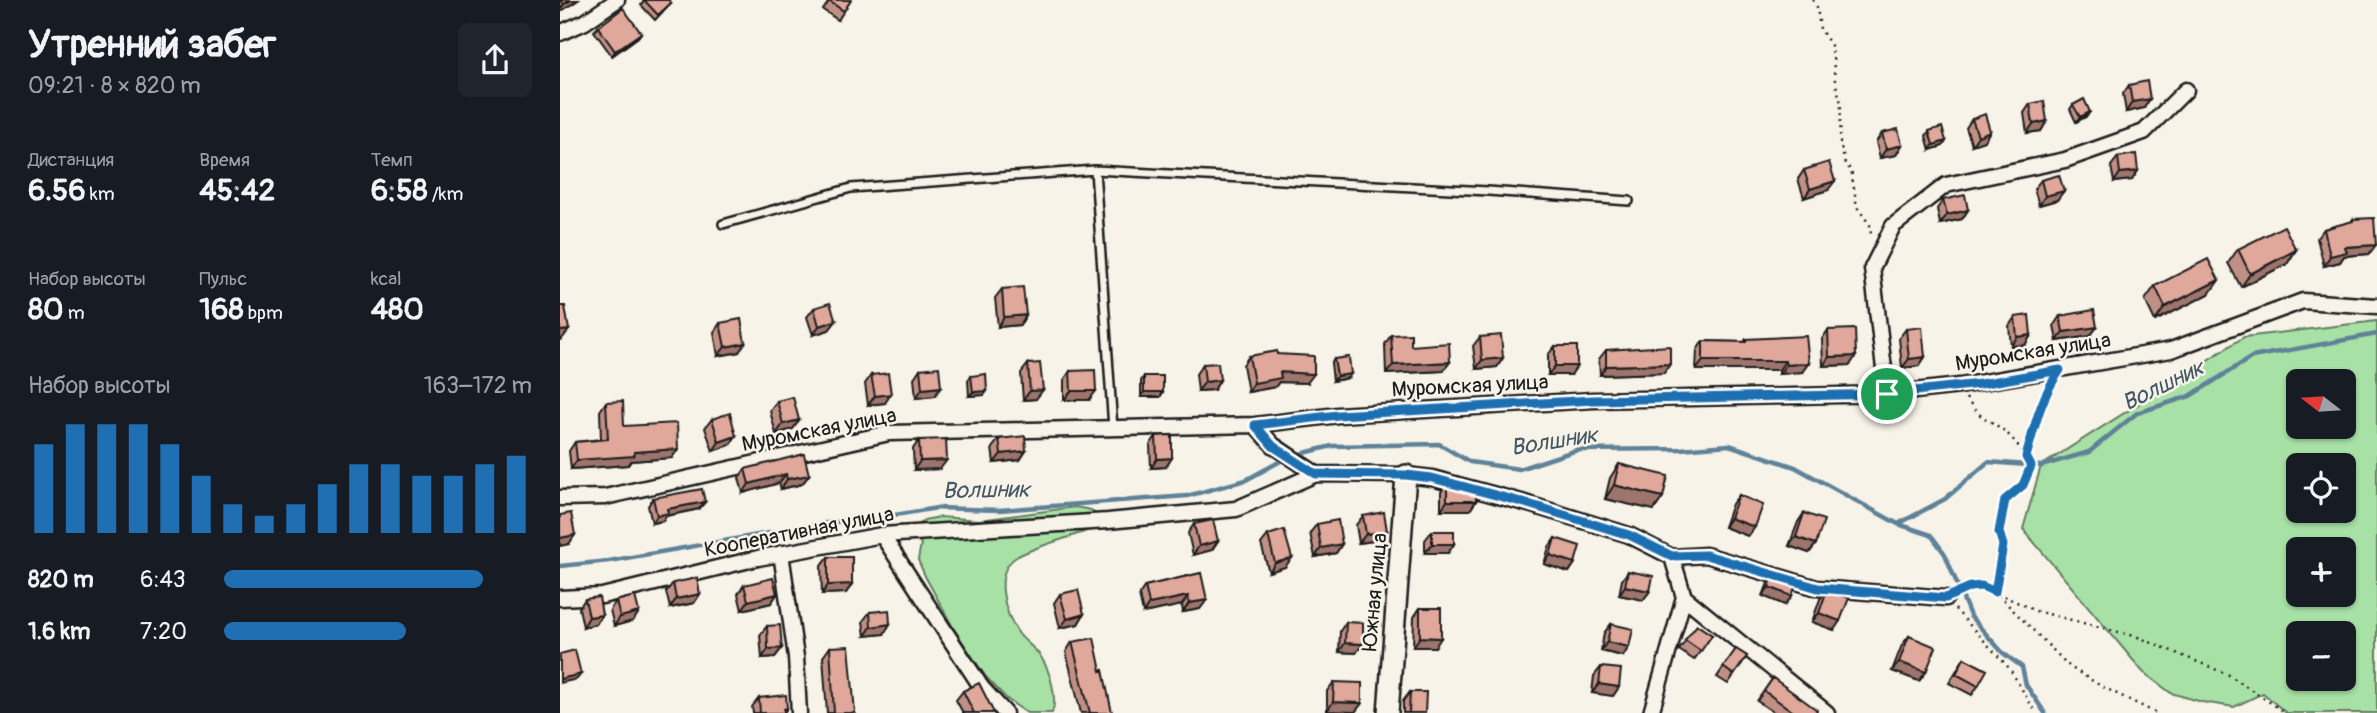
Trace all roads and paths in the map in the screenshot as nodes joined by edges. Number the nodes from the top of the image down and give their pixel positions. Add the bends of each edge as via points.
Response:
1 (617, 0) edge
2 (1813, 0) edge
3 (560, 33) edge
4 (2186, 90) dead end
5 (1095, 170) junction
6 (1629, 201) dead end
7 (723, 224) dead end
8 (1878, 256) junction
9 (2377, 306) edge
10 (2060, 370) junction
11 (1960, 386) junction
12 (1887, 394) junction
13 (1255, 425) junction
14 (1113, 428) junction
15 (2026, 457) junction
16 (1316, 474) junction
17 (1406, 475) junction
18 (560, 498) edge
19 (882, 535) junction
20 (781, 553) junction
21 (1672, 556) junction
22 (1995, 592) junction
23 (1684, 597) junction
24 (560, 598) edge
25 (1946, 598) junction
26 (799, 713) edge
27 (1005, 713) edge
28 (1388, 713) edge
29 (1651, 713) edge
30 (1827, 713) edge
31 (2036, 713) edge
32 (2156, 713) edge
33 (2286, 713) edge

1 - 3 street via 586,22
2 - 8 path via 1820,29 1832,47 1845,164 1851,170 1857,206 1870,225
4 - 8 street via 2144,132 2065,160 1946,185 1893,226
5 - 6 lane
5 - 7 lane via 851,188
5 - 14 lane
8 - 12 street via 1872,268
9 - 10 street, Муромская улица via 2303,301 2171,350
10 - 11 street, Муромская улица
10 - 15 path via 2042,400
11 - 12 street, Муромская улица
11 - 15 path via 1976,413 2004,432
12 - 13 street, Муромская улица via 1593,400 1338,415
13 - 14 street, Муромская улица
13 - 16 street via 1273,446
14 - 18 street, Муромская улица via 889,433 605,497
15 - 22 path via 2031,466 2023,485 2005,500
16 - 17 street, Кооперативная улица
16 - 19 street, Кооперативная улица via 1236,509
17 - 21 street, Кооперативная улица via 1525,503 1629,535
17 - 28 street, Южная улица
19 - 20 street, Кооперативная улица
19 - 27 street via 982,688
20 - 24 street, Кооперативная улица via 603,596
20 - 26 street
21 - 23 street
21 - 25 street, Кооперативная улица via 1706,555 1818,588
22 - 25 path via 1970,587
22 - 32 path via 2070,667
22 - 33 path via 2036,611 2138,637 2229,675
23 - 29 street
23 - 30 street
25 - 31 path via 2010,668

